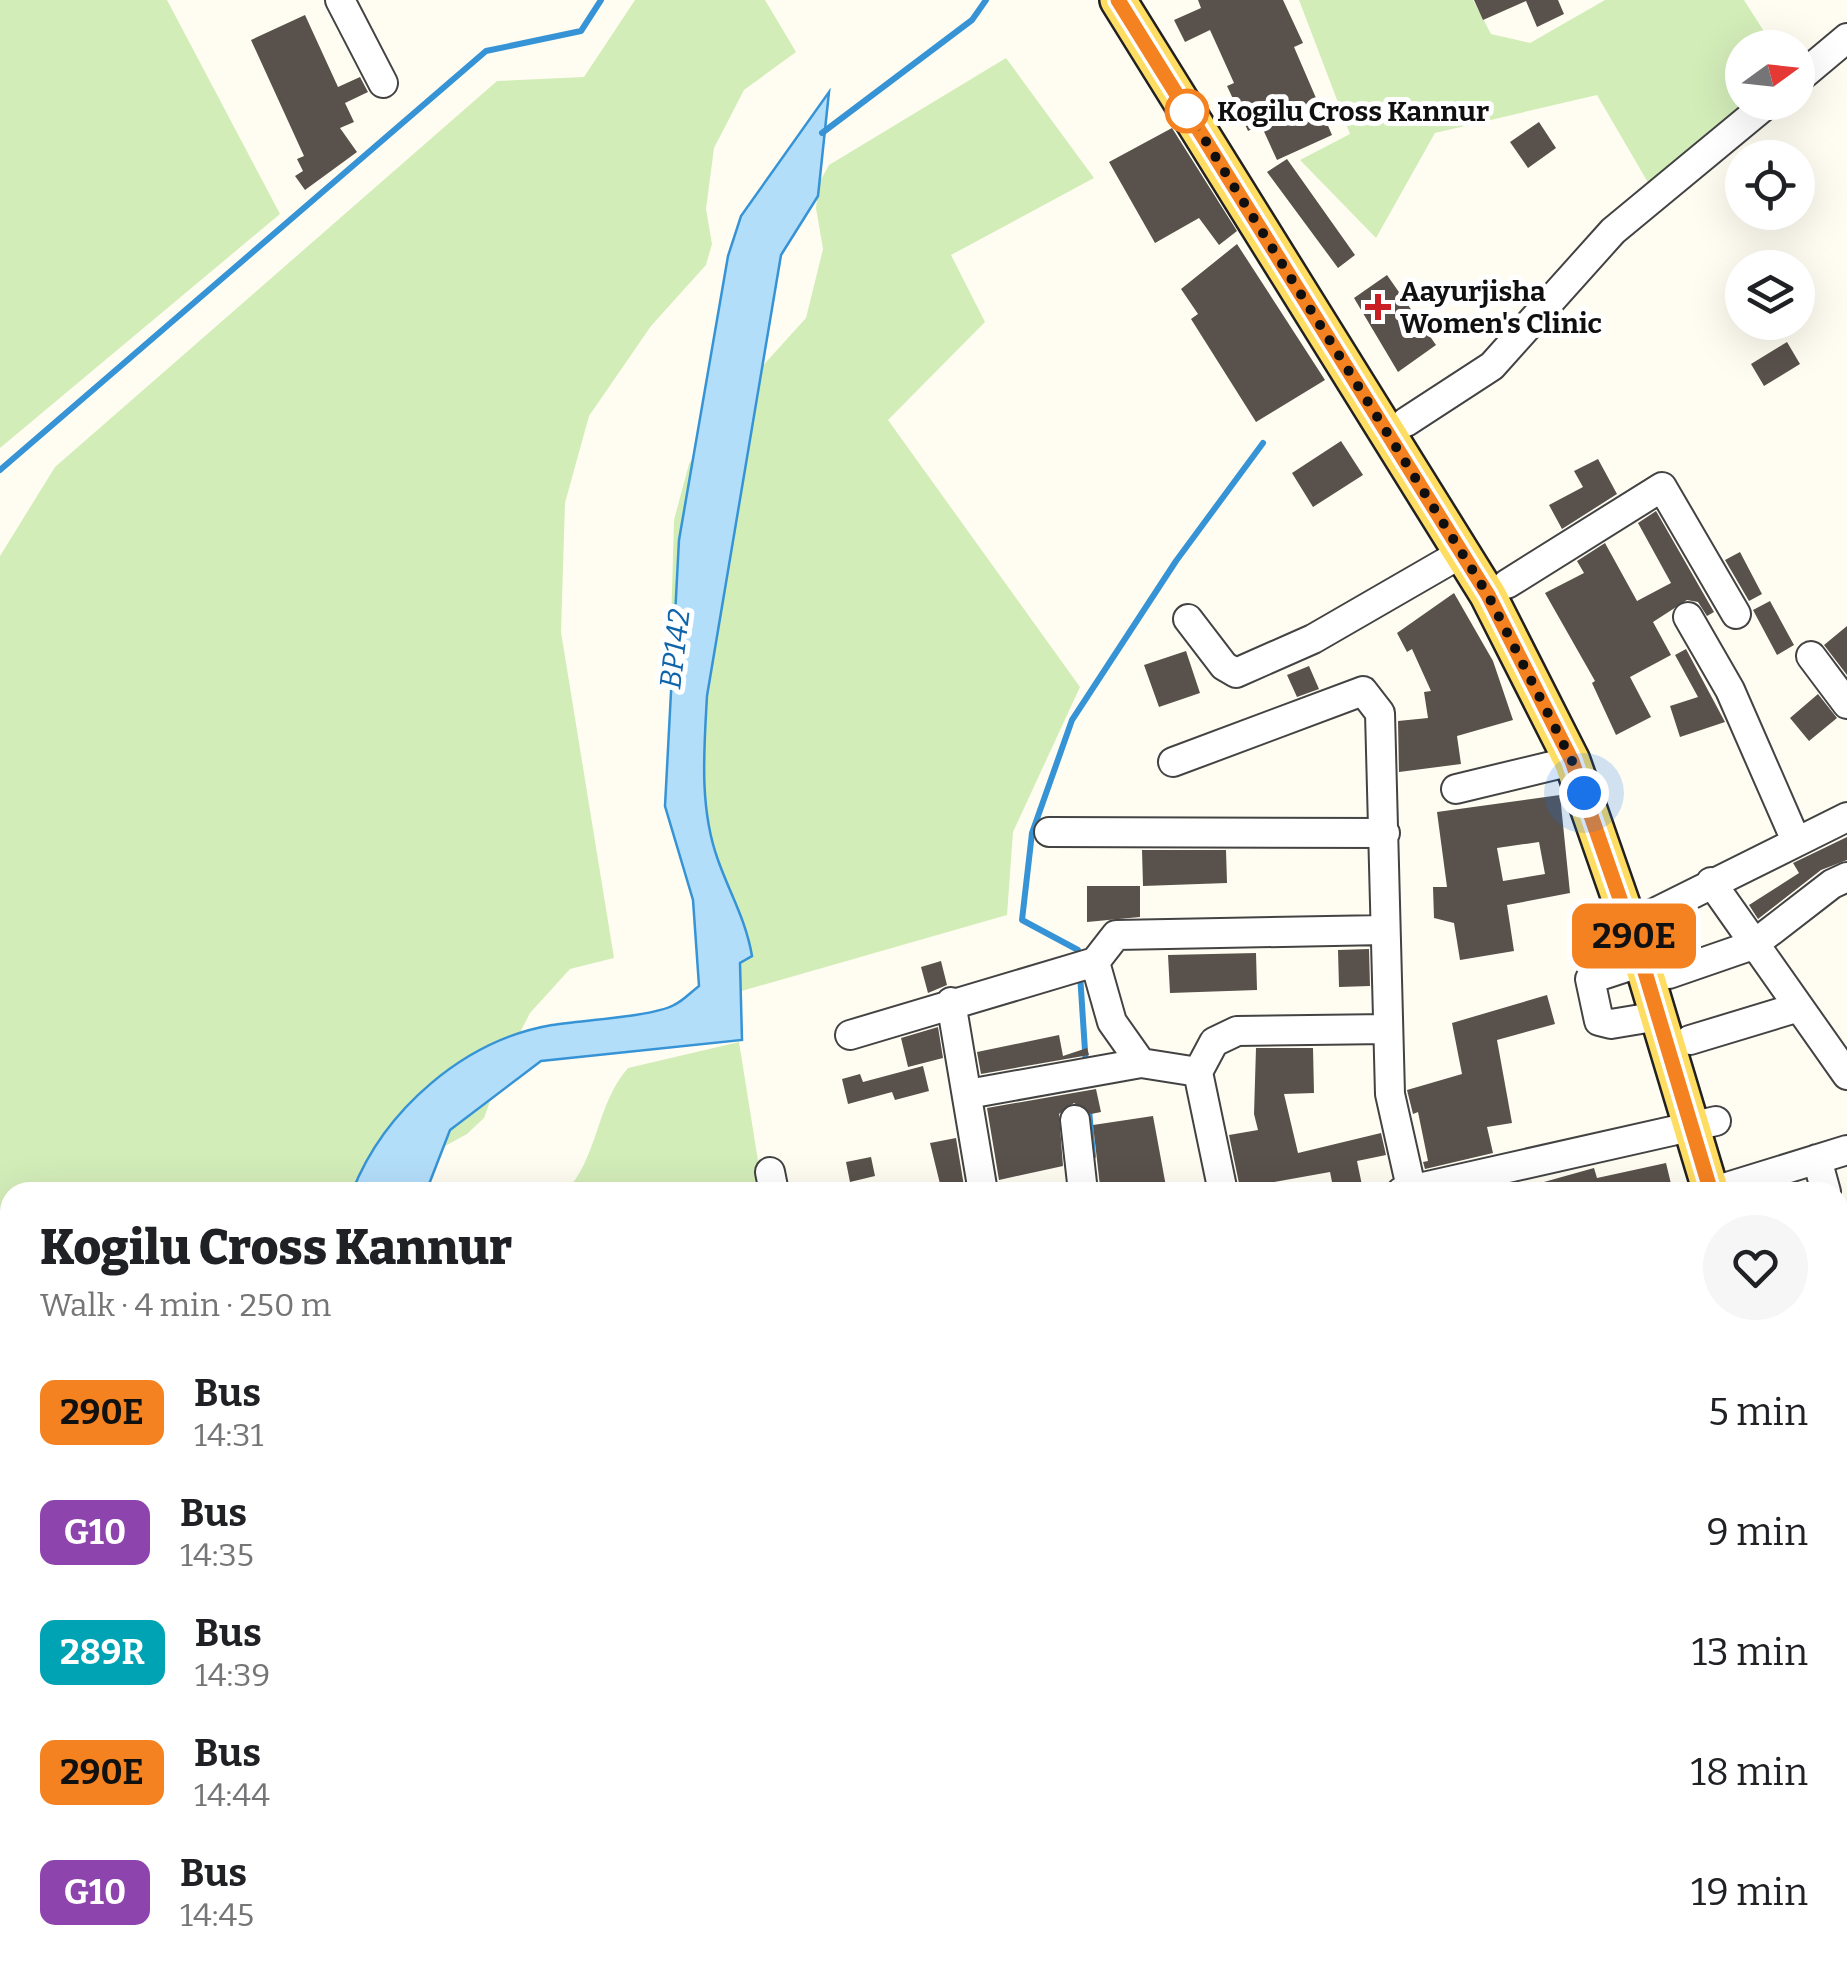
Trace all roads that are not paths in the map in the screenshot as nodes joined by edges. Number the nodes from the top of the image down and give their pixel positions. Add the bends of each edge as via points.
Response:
1 (340, 0) edge
2 (1118, 0) edge
3 (1147, 0) edge
4 (1847, 38) edge
5 (1815, 65) edge
6 (383, 83) dead end
7 (1747, 120) edge
8 (1411, 444) junction
9 (1462, 553) junction
10 (1507, 584) junction
11 (1736, 614) dead end
12 (1688, 617) dead end
13 (1188, 619) dead end
14 (1812, 656) dead end
15 (1847, 704) edge
16 (1572, 761) junction
17 (1173, 762) dead end
18 (1456, 789) dead end
19 (1847, 817) edge
20 (1049, 832) dead end
21 (1385, 833) junction
22 (1796, 841) junction
23 (1847, 877) edge
24 (1712, 882) junction
25 (1650, 915) junction
26 (1384, 930) junction
27 (1753, 945) junction
28 (1095, 962) junction
29 (1656, 968) junction
30 (952, 1002) junction
31 (1799, 1008) junction
32 (1659, 1016) junction
33 (1388, 1029) junction
34 (850, 1034) dead end
35 (1690, 1040) junction
36 (1141, 1063) junction
37 (1198, 1072) junction
38 (1847, 1075) edge
39 (968, 1094) junction
40 (1074, 1120) dead end
41 (1705, 1123) junction
42 (1847, 1150) edge
43 (1817, 1160) junction
44 (1516, 1180) edge
45 (982, 1182) edge
46 (1082, 1182) edge
47 (1221, 1182) edge
48 (1406, 1182) edge
49 (1722, 1182) edge
50 (1752, 1182) edge
51 (1823, 1182) edge

1 - 6 street
2 - 8 main road
3 - 8 main road
4 - 5 street
7 - 8 street via 1612,231 1492,366
8 - 9 main road
8 - 10 main road
9 - 13 street via 1314,639 1236,673
9 - 16 main road
10 - 11 street via 1662,487
10 - 25 main road via 1590,744
12 - 22 street via 1730,690
14 - 15 street
16 - 18 street
16 - 29 main road
17 - 21 street via 1363,691 1380,713
19 - 22 street
20 - 21 street
21 - 26 street
22 - 24 street
23 - 27 street
24 - 25 street
24 - 27 street
25 - 29 main road
26 - 28 street via 1116,935
26 - 33 street
27 - 29 street
27 - 31 street
28 - 30 street
28 - 36 street via 1112,1022
29 - 32 main road
29 - 32 street via 1590,979 1600,1021
29 - 35 main road
30 - 34 street
30 - 39 street
31 - 35 street
31 - 38 street
32 - 41 main road
33 - 37 street via 1237,1031 1214,1042
33 - 48 street via 1390,1094
35 - 41 main road
36 - 37 street
36 - 39 street
37 - 47 street
39 - 45 street
40 - 46 street
41 - 44 street
41 - 49 main road
42 - 43 street
43 - 50 street
43 - 51 street

